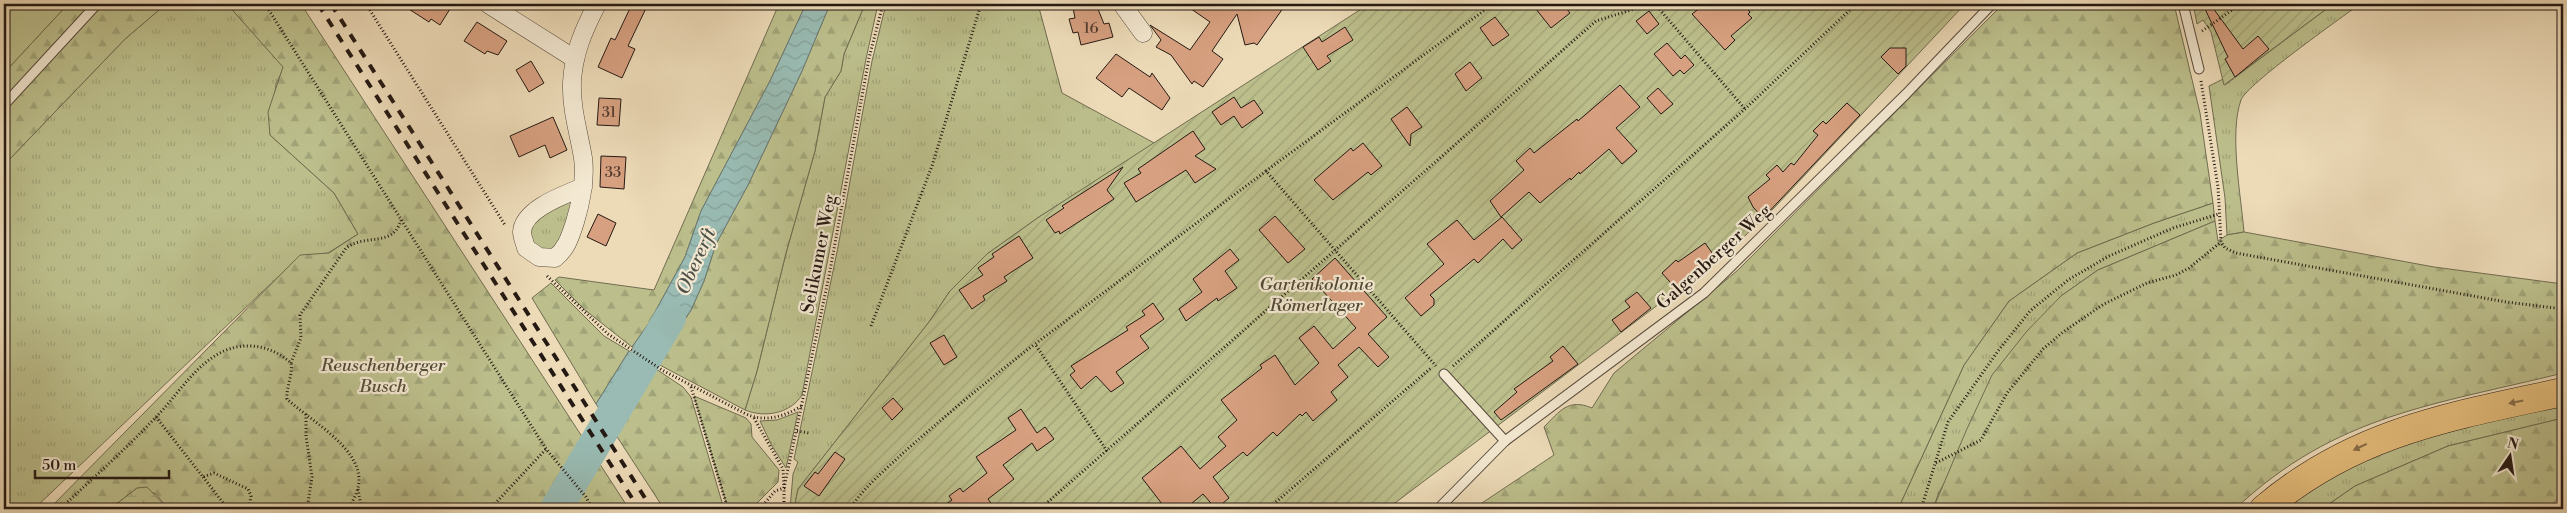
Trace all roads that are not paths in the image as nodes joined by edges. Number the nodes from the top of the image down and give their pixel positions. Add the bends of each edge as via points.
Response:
1 (97, 4) edge
2 (488, 4) edge
3 (597, 4) edge
4 (1122, 4) edge
5 (1992, 4) edge
6 (2183, 4) edge
7 (1143, 33) dead end
8 (575, 58) junction
9 (2199, 69) road end
10 (4, 105) edge
11 (583, 187) dead end
12 (1444, 374) road end
13 (2563, 392) edge
14 (1505, 441) junction
15 (1438, 509) edge
16 (2264, 509) edge

1 - 10 lane
2 - 8 street
3 - 8 street via 582,34
4 - 7 street
5 - 14 lane, Galgenberger Weg via 1906,94 1704,293
6 - 9 lane
8 - 11 street via 572,84 584,160
12 - 14 lane
13 -> 16 highway via 2443,418 2396,432 2318,470
14 - 15 lane, Galgenberger Weg

